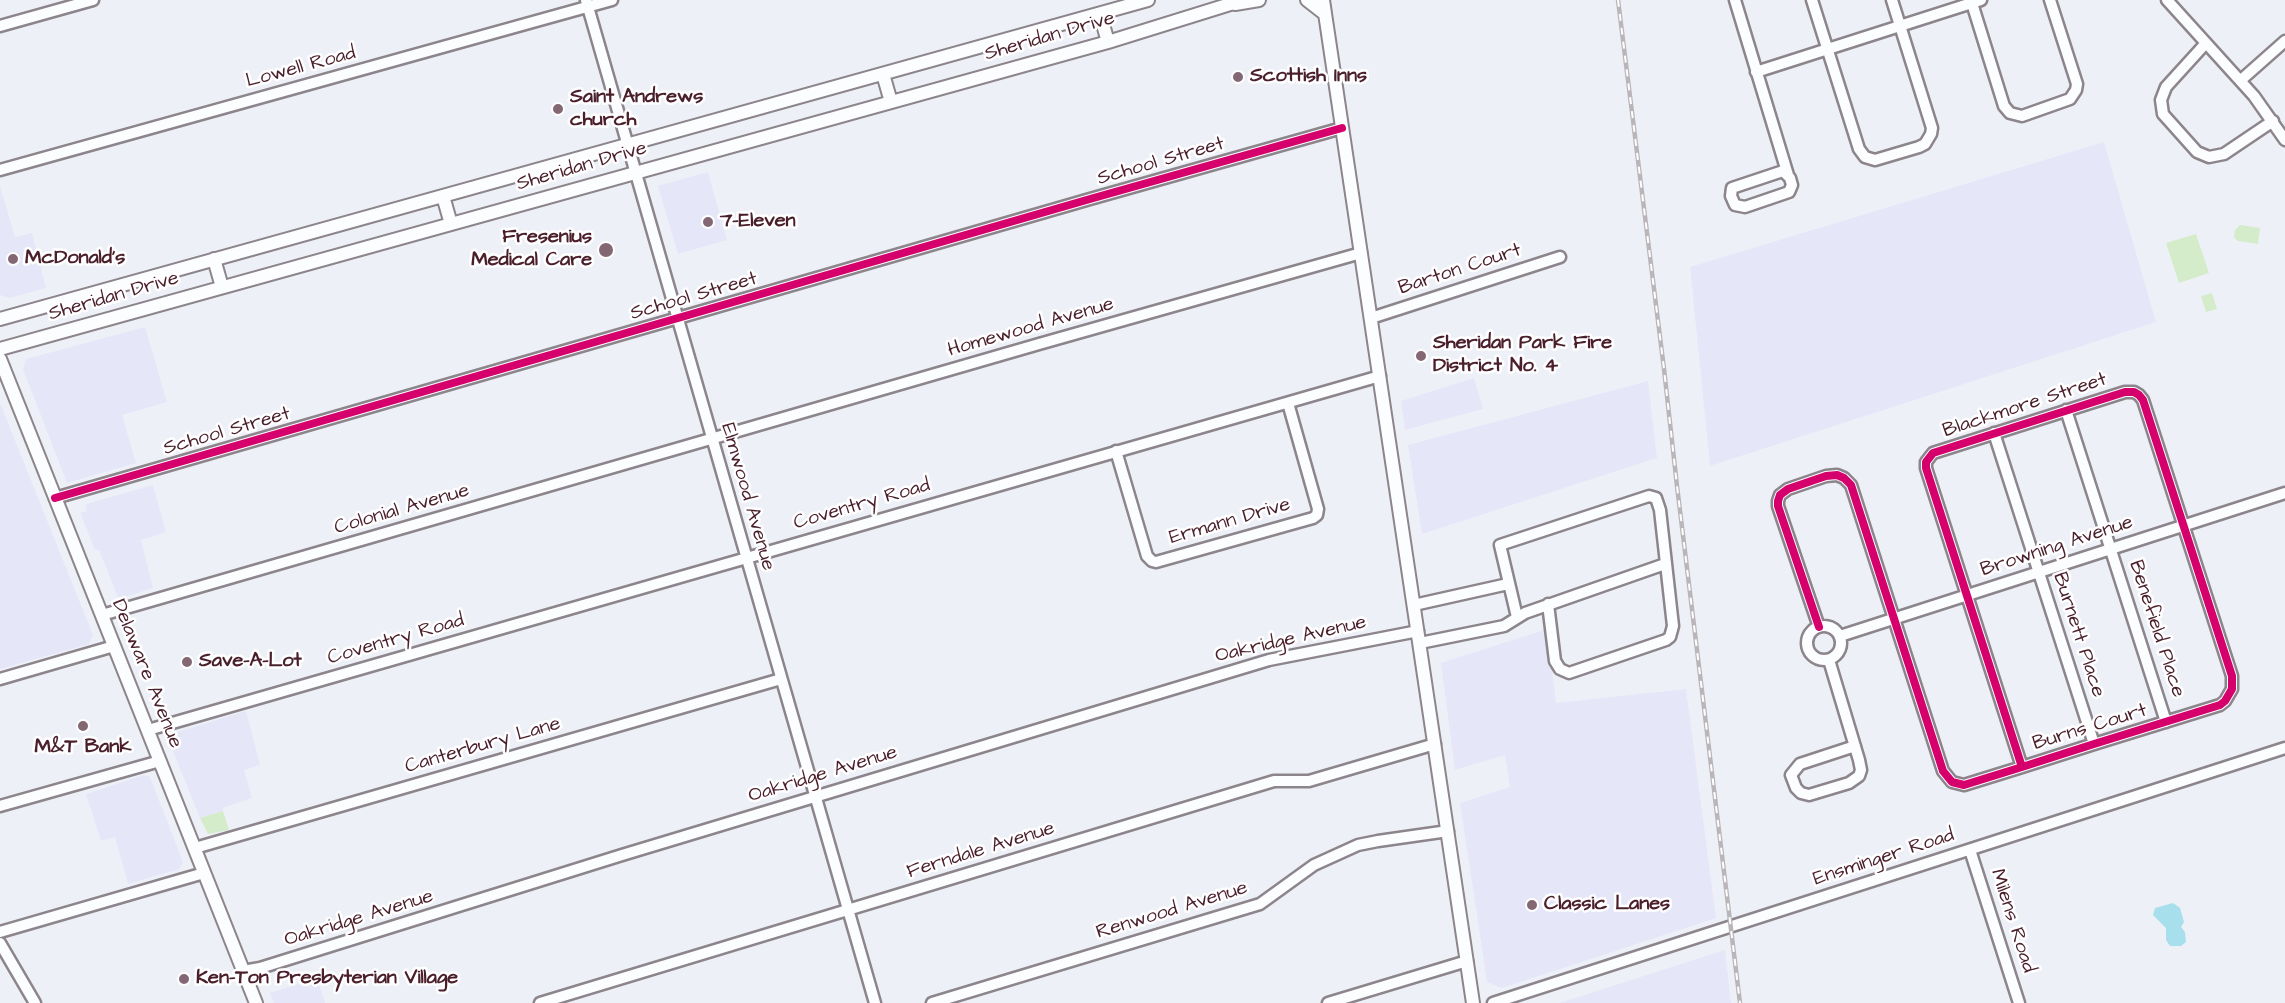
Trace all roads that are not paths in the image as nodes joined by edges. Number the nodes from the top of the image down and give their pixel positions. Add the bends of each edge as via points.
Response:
1 (93, 0) edge
2 (612, 0) edge
3 (1148, 0) edge
4 (1259, 0) edge
5 (1307, 0) edge
6 (1323, 0) edge
7 (1735, 0) edge
8 (1812, 0) edge
9 (1892, 0) edge
10 (2050, 0) edge
11 (1974, 1) edge
12 (2171, 1) edge
13 (1237, 2) edge
14 (587, 3) edge
15 (1100, 14) junction
16 (1325, 14) junction
17 (1899, 25) junction
18 (0, 26) edge
19 (2285, 41) edge
20 (1108, 42) junction
21 (2206, 43) junction
22 (1827, 48) junction
23 (1756, 72) junction
24 (883, 74) junction
25 (2241, 80) junction
26 (891, 102) junction
27 (2273, 121) junction
28 (1342, 128) junction
29 (2285, 140) edge
30 (627, 145) junction
31 (0, 170) edge
32 (635, 173) junction
33 (1788, 175) junction
34 (443, 196) junction
35 (451, 224) junction
36 (1361, 252) junction
37 (1560, 257) dead end
38 (214, 259) junction
39 (222, 287) junction
40 (1371, 318) junction
41 (0, 319) edge
42 (677, 319) junction
43 (0, 349) edge
44 (0, 359) edge
45 (1380, 376) junction
46 (1288, 402) junction
47 (2066, 410) junction
48 (1994, 434) junction
49 (712, 439) junction
50 (1116, 452) junction
51 (2285, 493) edge
52 (55, 498) junction
53 (2183, 525) junction
54 (2111, 549) junction
55 (746, 558) junction
56 (1665, 564) junction
57 (2039, 572) junction
58 (1508, 584) junction
59 (1967, 595) junction
60 (1548, 604) junction
61 (1414, 605) junction
62 (102, 615) junction
63 (1517, 617) junction
64 (1894, 619) junction
65 (1819, 627) junction
66 (1840, 636) junction
67 (1419, 637) junction
68 (114, 646) junction
69 (1829, 660) junction
70 (0, 679) edge
71 (781, 679) junction
72 (2166, 722) junction
73 (148, 730) junction
74 (1435, 744) junction
75 (2094, 744) junction
76 (1855, 746) junction
77 (2285, 748) edge
78 (160, 760) junction
79 (2022, 767) junction
80 (816, 796) junction
81 (0, 806) edge
82 (1448, 831) junction
83 (195, 848) junction
84 (1970, 850) junction
85 (204, 873) junction
86 (848, 910) junction
87 (0, 932) edge
88 (0, 944) edge
89 (1467, 961) junction
90 (243, 971) junction
91 (35, 1003) edge
92 (256, 1003) edge
93 (540, 1003) edge
94 (875, 1003) edge
95 (932, 1003) edge
96 (1328, 1003) edge
97 (1473, 1003) edge
98 (1493, 1003) edge
99 (2019, 1003) edge

1 - 18 street
2 - 14 street, Lowell Road
3 - 15 main road, Sheridan Drive
4 - 13 main road, Sheridan Drive
5 - 16 main road
6 - 16 main road
7 - 23 street
8 - 22 street
9 - 17 street
10 - 11 street via 2076,90 2070,99 2022,116 2010,113 2004,105
11 - 17 street
12 - 21 street
13 - 20 main road, Sheridan Drive
14 - 30 street, Elmwood Avenue
14 - 31 street, Lowell Road
15 - 20 main road
15 - 24 main road, Sheridan Drive
16 - 28 main road
17 - 22 street
17 - 22 street via 1932,128 1929,139 1919,147 1875,160 1864,157
19 - 25 street
20 - 26 main road, Sheridan Drive
21 - 25 street
21 - 27 street via 2163,93 2163,114 2197,152 2209,157 2224,154
22 - 23 street
23 - 33 street
24 - 26 main road
24 - 30 main road, Sheridan Drive
25 - 27 street
26 - 32 main road, Sheridan Drive
27 - 29 street
28 - 36 main road
28 - 42 street, School Street
30 - 32 street, Elmwood Avenue
30 - 34 main road, Sheridan Drive
32 - 35 main road, Sheridan Drive
32 - 42 street, Elmwood Avenue
33 - 33 street via 1791,188 1786,194 1745,207 1733,202 1731,192 1736,185 1783,171
34 - 35 main road
34 - 38 main road, Sheridan Drive
35 - 39 main road, Sheridan Drive
36 - 40 main road
36 - 49 street, Homewood Avenue
37 - 40 street, Barton Court
38 - 39 main road
38 - 41 main road, Sheridan Drive
39 - 43 main road, Sheridan Drive
40 - 45 main road
42 - 49 street, Elmwood Avenue
42 - 52 street, School Street
44 - 52 main road, Delaware Avenue
45 - 46 street, Coventry Road
45 - 61 main road
46 - 50 street, Coventry Road
46 - 50 street, Ermann Drive via 1318,509 1313,518 1152,561 1147,556
47 - 48 street, Blackmore Street
47 - 53 street, Blackmore Street via 2125,392 2139,395
47 - 54 street, Benefield Place
48 - 57 street, Burnett Place
48 - 59 street, Blackmore Street via 1933,453 1926,462
49 - 55 street, Elmwood Avenue
49 - 62 street, Colonial Avenue
50 - 55 street, Coventry Road
51 - 53 street, Browning Avenue
52 - 62 main road, Delaware Avenue
53 - 54 street, Browning Avenue
53 - 72 street, Burns Court via 2233,683 2230,696 2220,705
54 - 57 street, Browning Avenue
54 - 72 street, Benefield Place
55 - 71 street, Elmwood Avenue
55 - 73 street, Coventry Road
56 - 58 street via 1658,501 1649,496 1500,545
56 - 60 street, Oakridge Avenue
56 - 60 street via 1673,626 1670,637 1573,673 1560,669 1555,661
57 - 59 street, Browning Avenue
57 - 75 street, Burnett Place
58 - 61 street
58 - 63 street
59 - 64 street, Browning Avenue
59 - 79 street
60 - 63 street, Oakridge Avenue
61 - 67 main road
62 - 68 main road, Delaware Avenue
63 - 67 street, Oakridge Avenue via 1504,626
64 - 65 street, Burns Court via 1851,485 1832,475 1788,489 1778,501
64 - 66 street, Browning Avenue
64 - 79 street, Burns Court via 1947,777 1964,785
65 - 66 street via 1831,627
65 - 69 street via 1808,635 1807,648 1815,659
66 - 69 street via 1837,655
67 - 74 main road
67 - 80 street, Oakridge Avenue via 1269,660
68 - 70 street
68 - 73 main road, Delaware Avenue
69 - 76 street
71 - 80 street, Elmwood Avenue
71 - 83 street, Canterbury Lane
72 - 75 street, Burns Court
73 - 78 main road, Delaware Avenue
74 - 82 main road
74 - 86 street, Ferndale Avenue via 1309,781 1274,781
75 - 79 street, Burns Court
76 - 76 street via 1862,770 1859,776 1809,795 1796,788 1791,775 1800,764
77 - 84 street, Ensminger Road
78 - 81 street
78 - 83 main road, Delaware Avenue
80 - 86 street, Elmwood Avenue
80 - 90 street, Oakridge Avenue
82 - 89 main road
82 - 95 street, Renwood Avenue via 1358,845 1314,865 1260,904
83 - 85 main road, Delaware Avenue
84 - 98 street, Ensminger Road
84 - 99 street, Milens Road
85 - 87 street
85 - 90 main road, Delaware Avenue
86 - 93 street, Ferndale Avenue
86 - 94 street, Elmwood Avenue
88 - 91 street
89 - 96 street
89 - 97 main road
90 - 92 main road, Delaware Avenue

